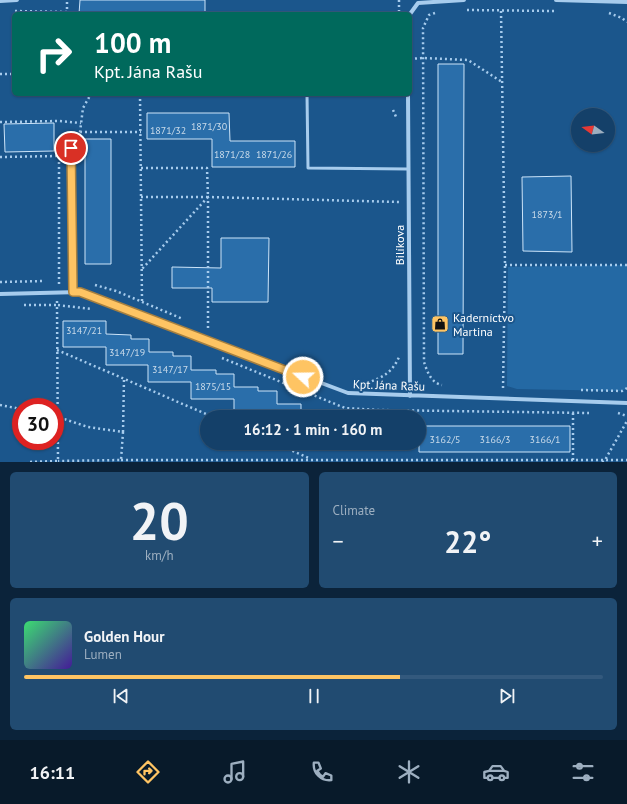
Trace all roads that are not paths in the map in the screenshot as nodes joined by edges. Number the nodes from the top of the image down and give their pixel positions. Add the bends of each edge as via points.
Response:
1 (17, 0) edge
2 (464, 0) edge
3 (556, 0) edge
4 (0, 1) edge
5 (627, 2) edge
6 (411, 12) edge
7 (307, 96) edge
8 (408, 96) edge
9 (71, 148) road end
10 (408, 170) junction
11 (73, 292) junction
12 (0, 294) edge
13 (410, 396) junction
14 (627, 403) edge

1 - 4 street
2 - 6 street via 418,3
3 - 5 street
7 - 10 lane via 308,168
8 - 10 street, Bilíkova
9 - 11 street
10 - 13 street, Bilíkova
11 - 12 street, Kpt. Jána Rašu
11 - 13 street, Kpt. Jána Rašu via 80,292 348,394
13 - 14 street, Kpt. Jána Rašu

